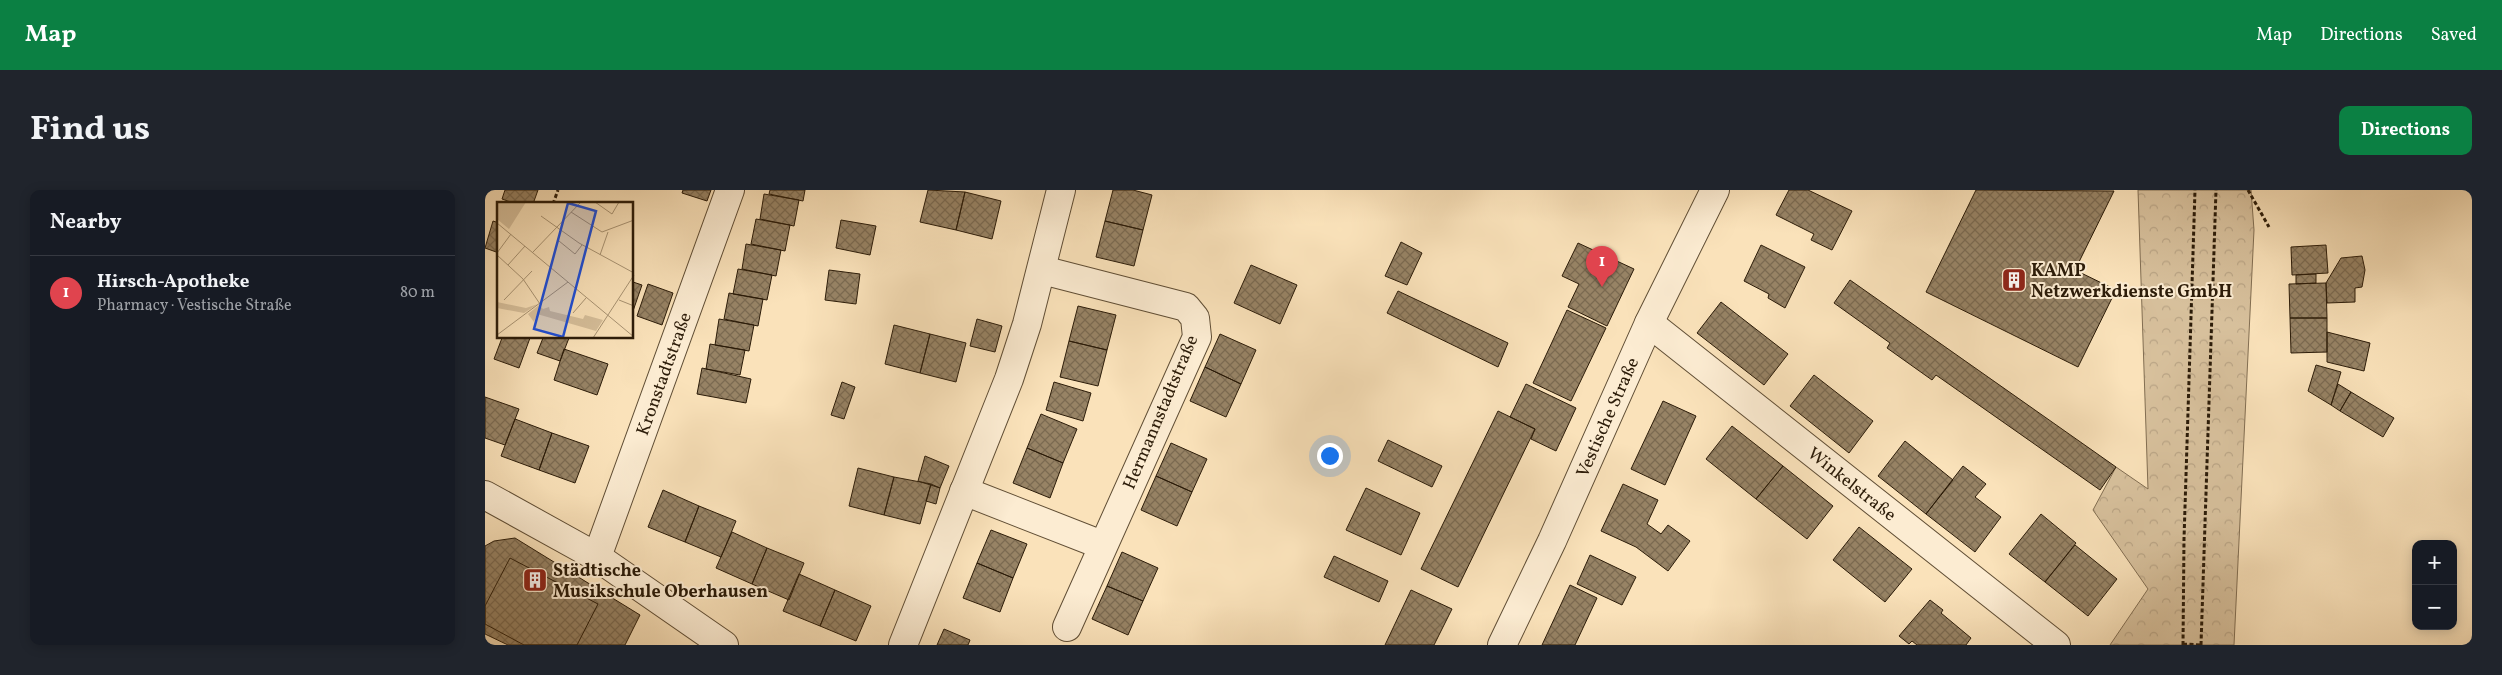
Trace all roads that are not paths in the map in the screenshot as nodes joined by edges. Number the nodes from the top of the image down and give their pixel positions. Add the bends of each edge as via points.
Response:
1 (730, 190) edge
2 (1061, 190) edge
3 (1715, 190) edge
4 (1042, 270) junction
5 (1649, 323) junction
6 (965, 491) junction
7 (485, 495) edge
8 (1102, 545) junction
9 (597, 557) junction
10 (1067, 626) dead end
11 (725, 645) edge
12 (903, 645) edge
13 (1502, 645) edge
14 (2055, 645) edge

1 - 9 street, Kronstadtstraße
2 - 4 street
3 - 5 street, Vestische Straße
4 - 6 street via 1009,379
4 - 8 street, Hermannstadtstraße via 1186,307 1195,318 1197,337
5 - 13 street, Vestische Straße
5 - 14 street, Winkelstraße
6 - 8 street
6 - 12 street
7 - 9 street
8 - 10 street, Hermannstadtstraße
9 - 11 street

